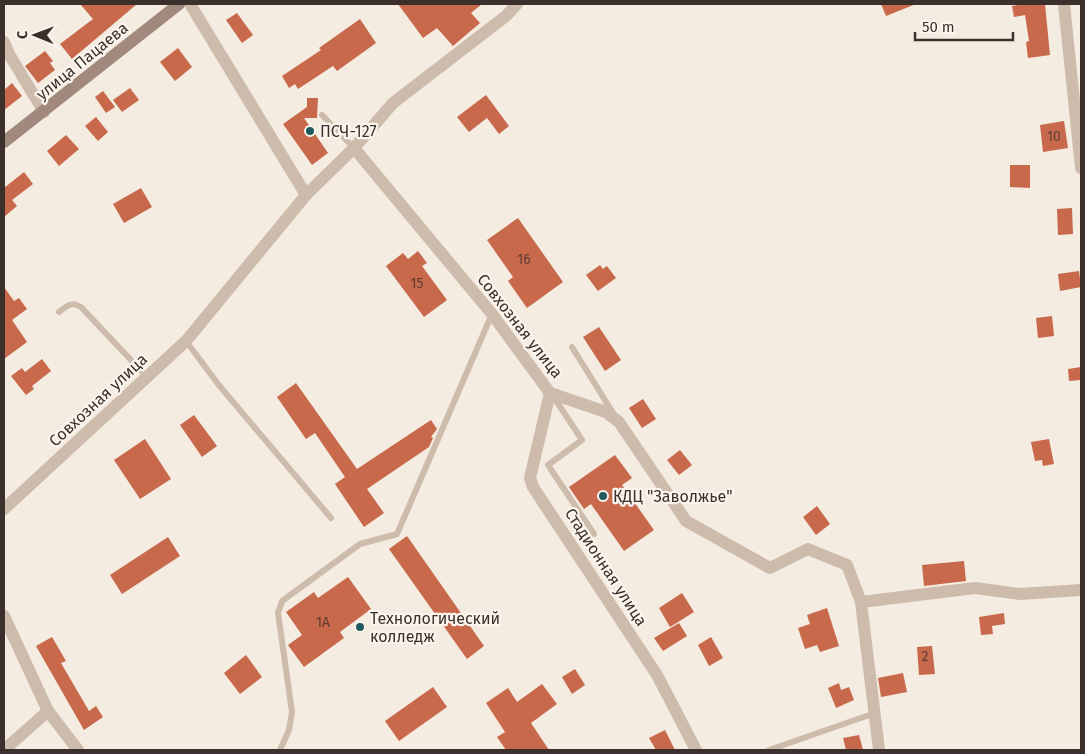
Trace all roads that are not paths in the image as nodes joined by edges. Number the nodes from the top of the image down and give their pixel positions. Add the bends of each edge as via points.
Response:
1 (179, 4) edge
2 (190, 4) edge
3 (517, 4) edge
4 (1064, 4) edge
5 (4, 42) edge
6 (44, 112) junction
7 (322, 115) dead end
8 (4, 142) edge
9 (354, 148) junction
10 (1081, 168) edge
11 (306, 195) junction
12 (58, 312) dead end
13 (492, 314) junction
14 (186, 341) junction
15 (572, 347) dead end
16 (147, 376) junction
17 (550, 393) junction
18 (619, 422) junction
19 (4, 509) edge
20 (331, 518) dead end
21 (594, 534) dead end
22 (1081, 590) edge
23 (861, 602) junction
24 (4, 616) edge
25 (48, 711) junction
26 (875, 713) junction
27 (4, 750) edge
28 (78, 750) edge
29 (280, 750) edge
30 (696, 750) edge
31 (769, 750) edge
32 (879, 750) edge

1 - 6 street, улица Пацаева
2 - 11 street
3 - 9 street, Совхозная улица via 506,16 393,103
4 - 10 street
5 - 6 street
6 - 8 street, улица Пацаева
7 - 9 lane
9 - 11 street, Совхозная улица
9 - 13 street, Совхозная улица
11 - 14 street, Совхозная улица
12 - 16 lane via 69,304 81,307
13 - 17 street, Совхозная улица
13 - 29 lane via 397,534 360,544 282,601 278,613 292,712 289,730
14 - 16 street, Совхозная улица
14 - 20 lane
15 - 18 lane
16 - 19 street, Совхозная улица
17 - 18 street, Совхозная улица via 606,412
17 - 21 lane via 582,440 548,465
17 - 30 street, Стадионная улица via 530,478 533,486 657,675
18 - 23 street, Совхозная улица via 686,521 770,568 808,549 847,565
22 - 23 street via 1020,594 975,588
23 - 26 street
24 - 25 street
25 - 27 street
25 - 28 street
26 - 31 lane
26 - 32 street

